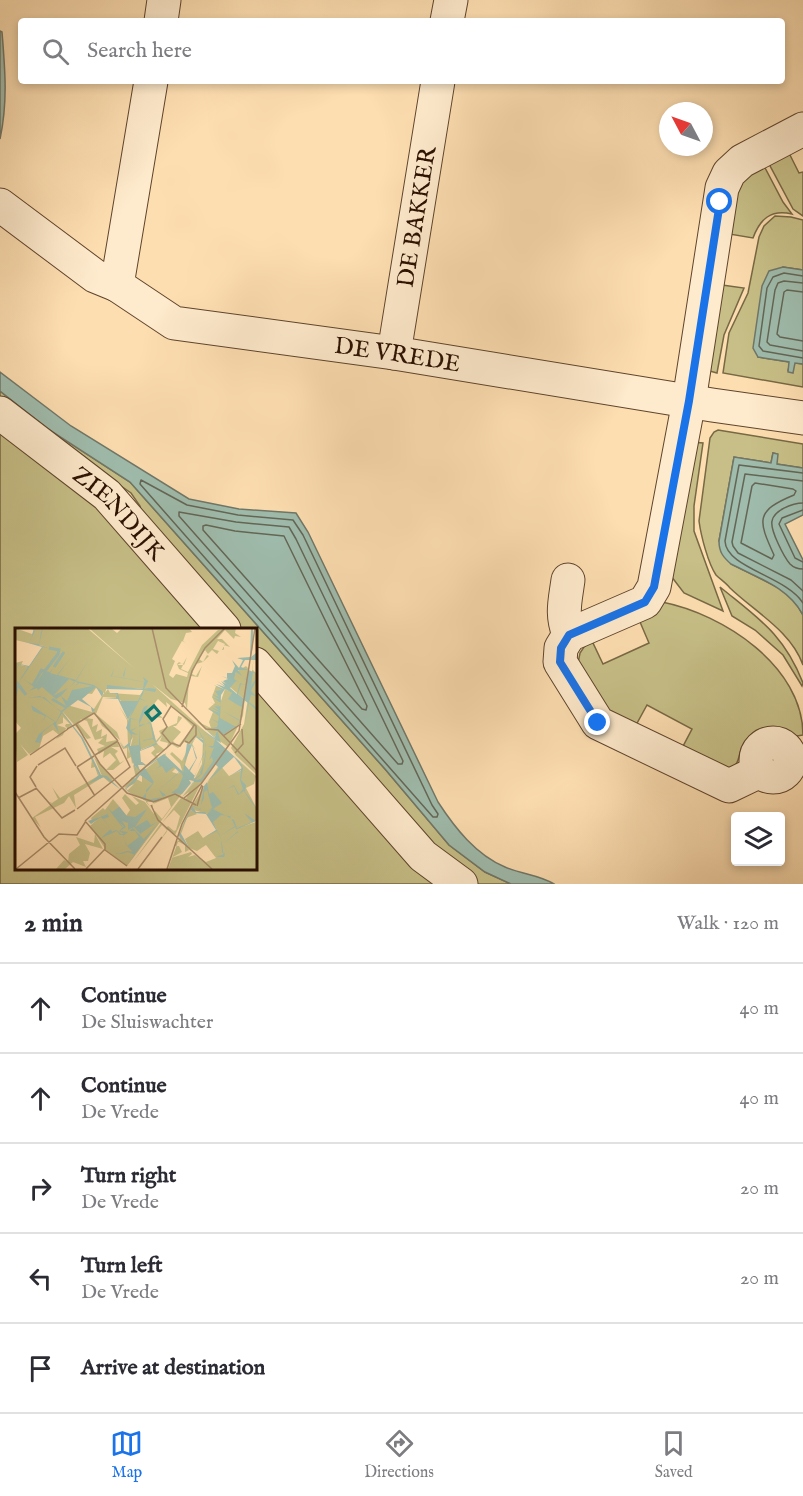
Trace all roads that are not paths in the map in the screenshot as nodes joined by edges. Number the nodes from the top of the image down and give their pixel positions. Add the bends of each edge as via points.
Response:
1 (164, 0) edge
2 (451, 0) edge
3 (161, 18) edge
4 (448, 18) edge
5 (150, 84) edge
6 (438, 84) edge
7 (803, 129) edge
8 (0, 205) edge
9 (117, 285) junction
10 (394, 353) junction
11 (689, 401) junction
12 (0, 413) edge
13 (803, 418) edge
14 (568, 580) dead end
15 (223, 628) edge
16 (569, 635) junction
17 (256, 665) edge
18 (760, 771) dead end
19 (461, 884) edge

1 - 3 street
2 - 4 street
5 - 9 street
6 - 10 street, DE BAKKER
7 - 11 street via 742,161 729,173 722,188
8 - 9 street, DE VREDE via 95,276
9 - 10 street, DE VREDE via 174,323
10 - 11 street, DE VREDE
11 - 13 street, DE VREDE
11 - 16 street via 654,587 645,602
12 - 15 street, ZIENDIJK via 107,495
14 - 16 street via 564,621
16 - 18 street via 561,648 560,662 598,723 729,786
17 - 19 street via 423,856

